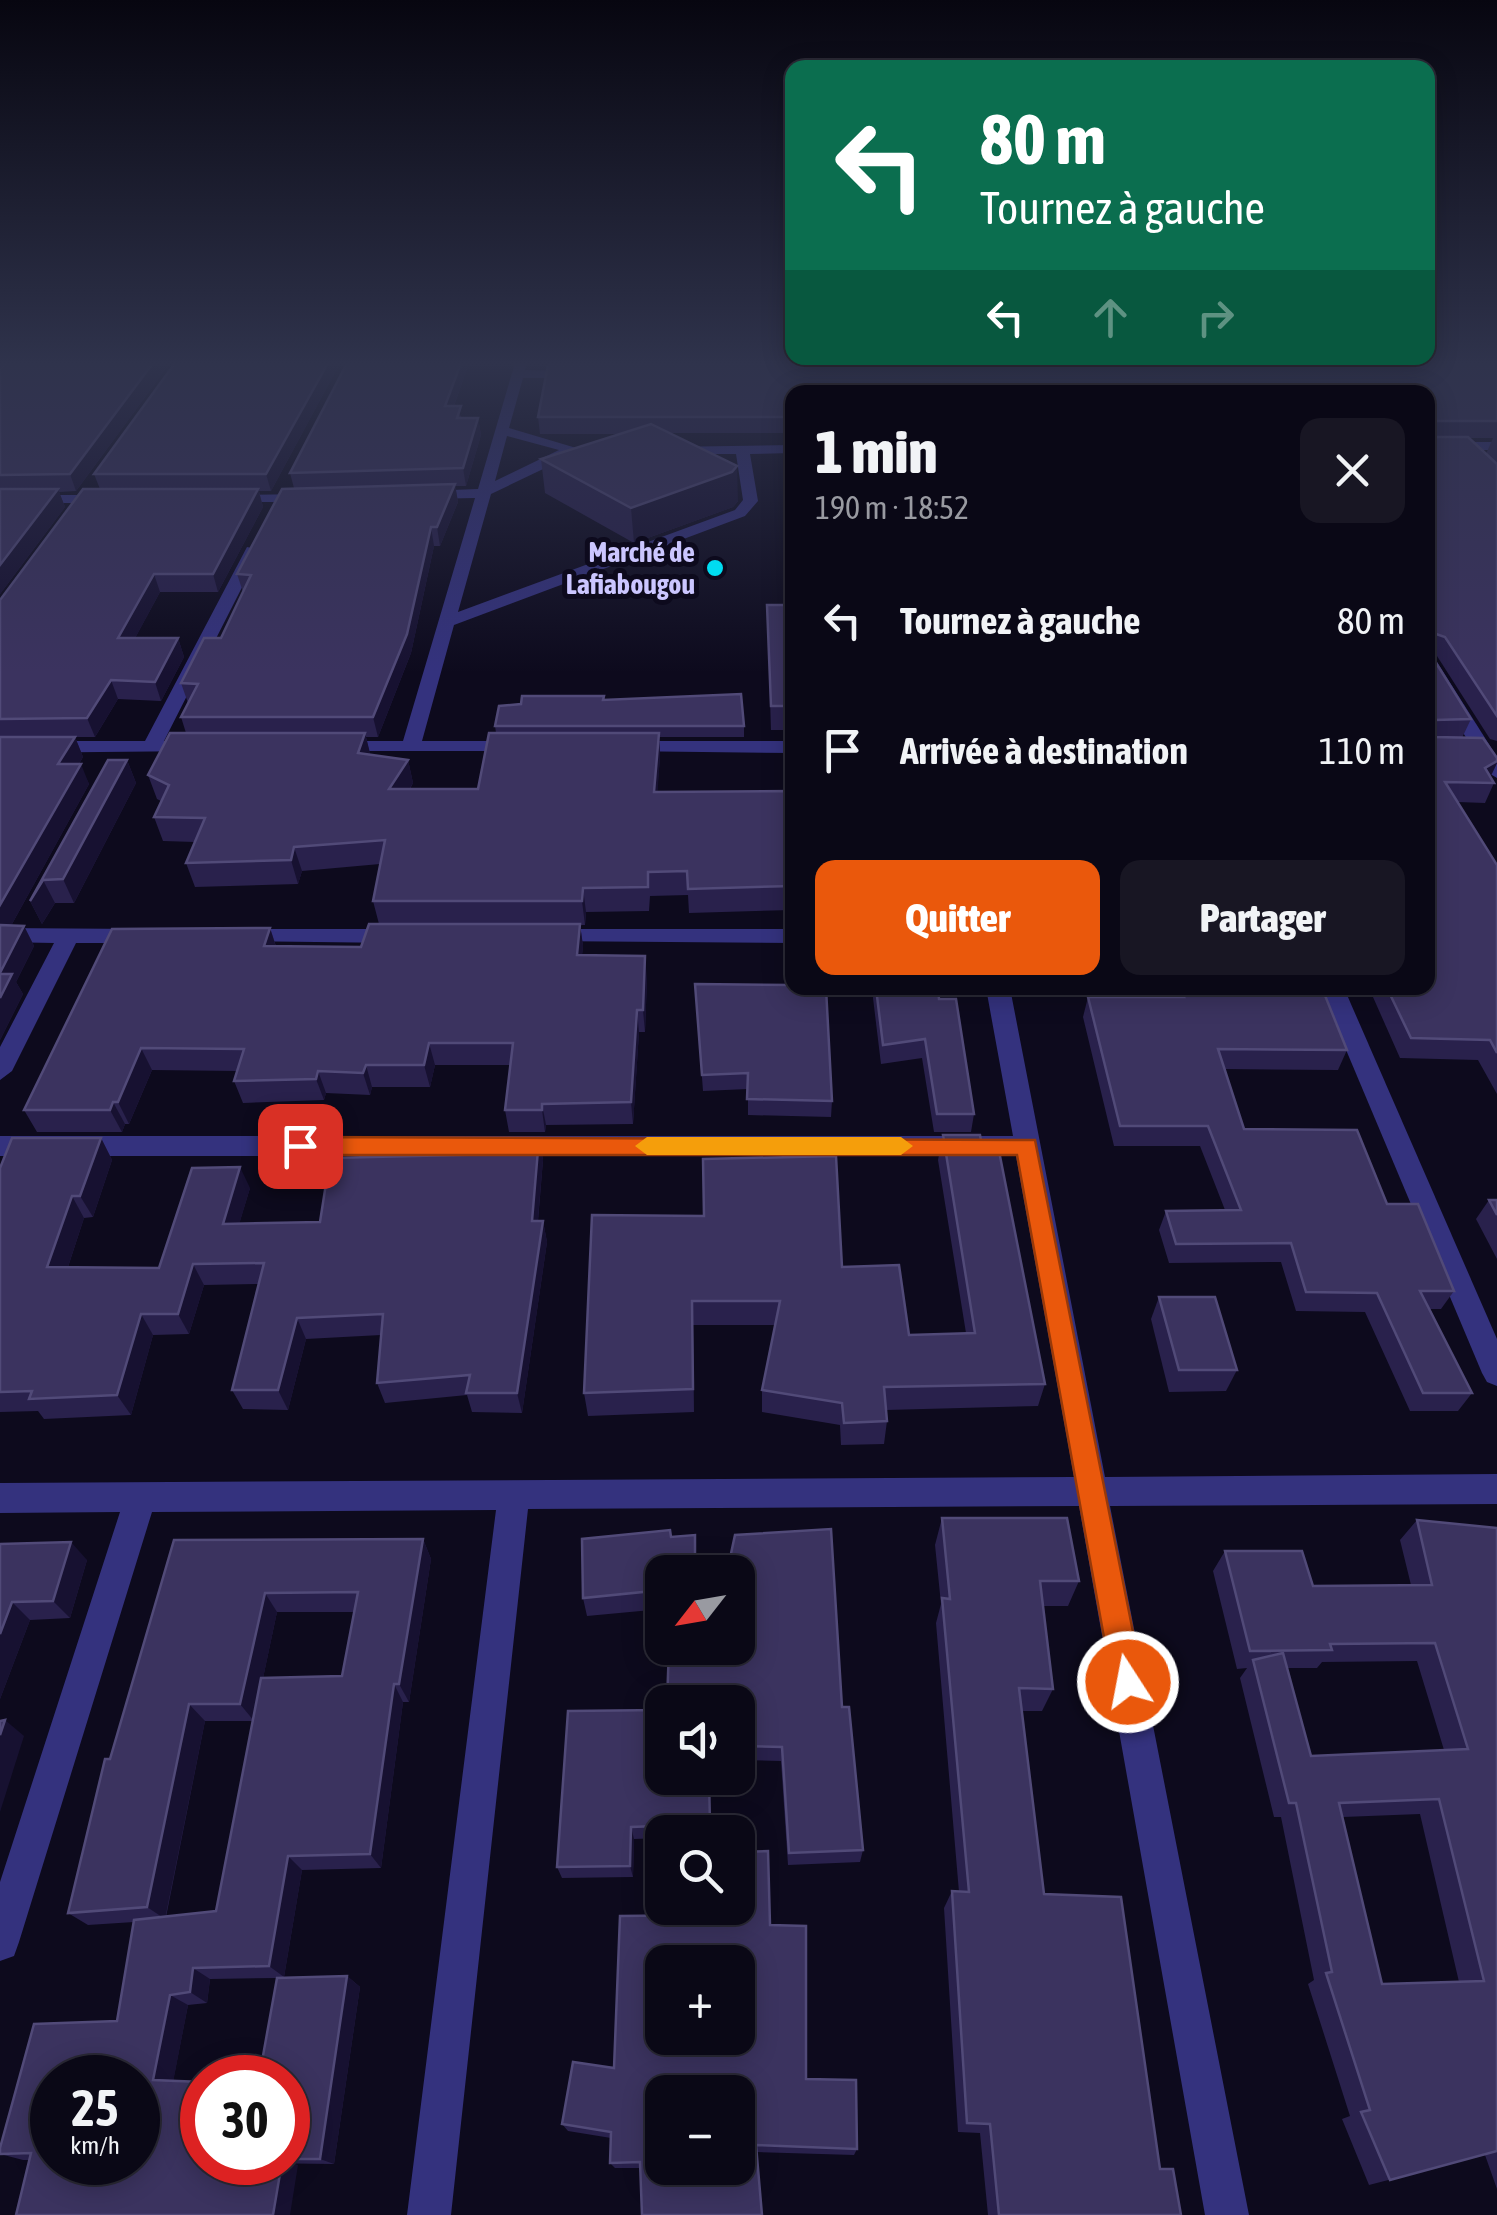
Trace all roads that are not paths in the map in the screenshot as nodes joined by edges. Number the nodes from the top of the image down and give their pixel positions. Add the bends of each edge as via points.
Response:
1 (489, 466) edge
2 (537, 466) edge
3 (745, 466) edge
4 (287, 482) edge
5 (94, 484) edge
6 (482, 494) junction
7 (408, 496) edge
8 (334, 498) edge
9 (0, 499) edge
10 (82, 499) junction
11 (122, 499) edge
12 (220, 500) edge
13 (279, 500) junction
14 (71, 516) edge
15 (270, 517) edge
16 (260, 535) edge
17 (447, 622) junction
18 (1435, 673) edge
19 (0, 747) edge
20 (152, 747) junction
21 (212, 747) edge
22 (312, 747) edge
23 (411, 747) junction
24 (545, 747) edge
25 (602, 747) edge
26 (785, 748) edge
27 (1481, 748) edge
28 (1497, 772) edge
29 (17, 930) edge
30 (68, 936) junction
31 (166, 936) edge
32 (205, 936) edge
33 (420, 936) edge
34 (518, 936) edge
35 (785, 936) edge
36 (999, 995) edge
37 (1335, 995) edge
38 (0, 1072) edge
39 (0, 1146) edge
40 (1027, 1146) junction
41 (1497, 1373) edge
42 (1497, 1489) edge
43 (1092, 1492) junction
44 (514, 1495) junction
45 (140, 1497) junction
46 (0, 1498) edge
47 (0, 1942) edge
48 (429, 2215) edge
49 (1227, 2215) edge

1 - 6 street
2 - 6 street
3 - 17 street via 751,501 740,513
4 - 13 street
5 - 10 street
6 - 7 street
6 - 17 street
8 - 13 street
9 - 10 street
10 - 11 street
10 - 14 street
12 - 13 street
13 - 15 street
16 - 20 street
17 - 23 street
18 - 27 street
19 - 20 street via 118,756
20 - 21 street
22 - 23 street
23 - 24 street
25 - 26 street
27 - 28 street
29 - 30 street
30 - 31 street
30 - 38 street
32 - 33 street
34 - 35 street
36 - 40 street
37 - 41 street
39 - 40 street
40 - 43 street
42 - 43 street
43 - 44 street
43 - 49 street
44 - 45 street
44 - 48 street
45 - 46 street
45 - 47 street

